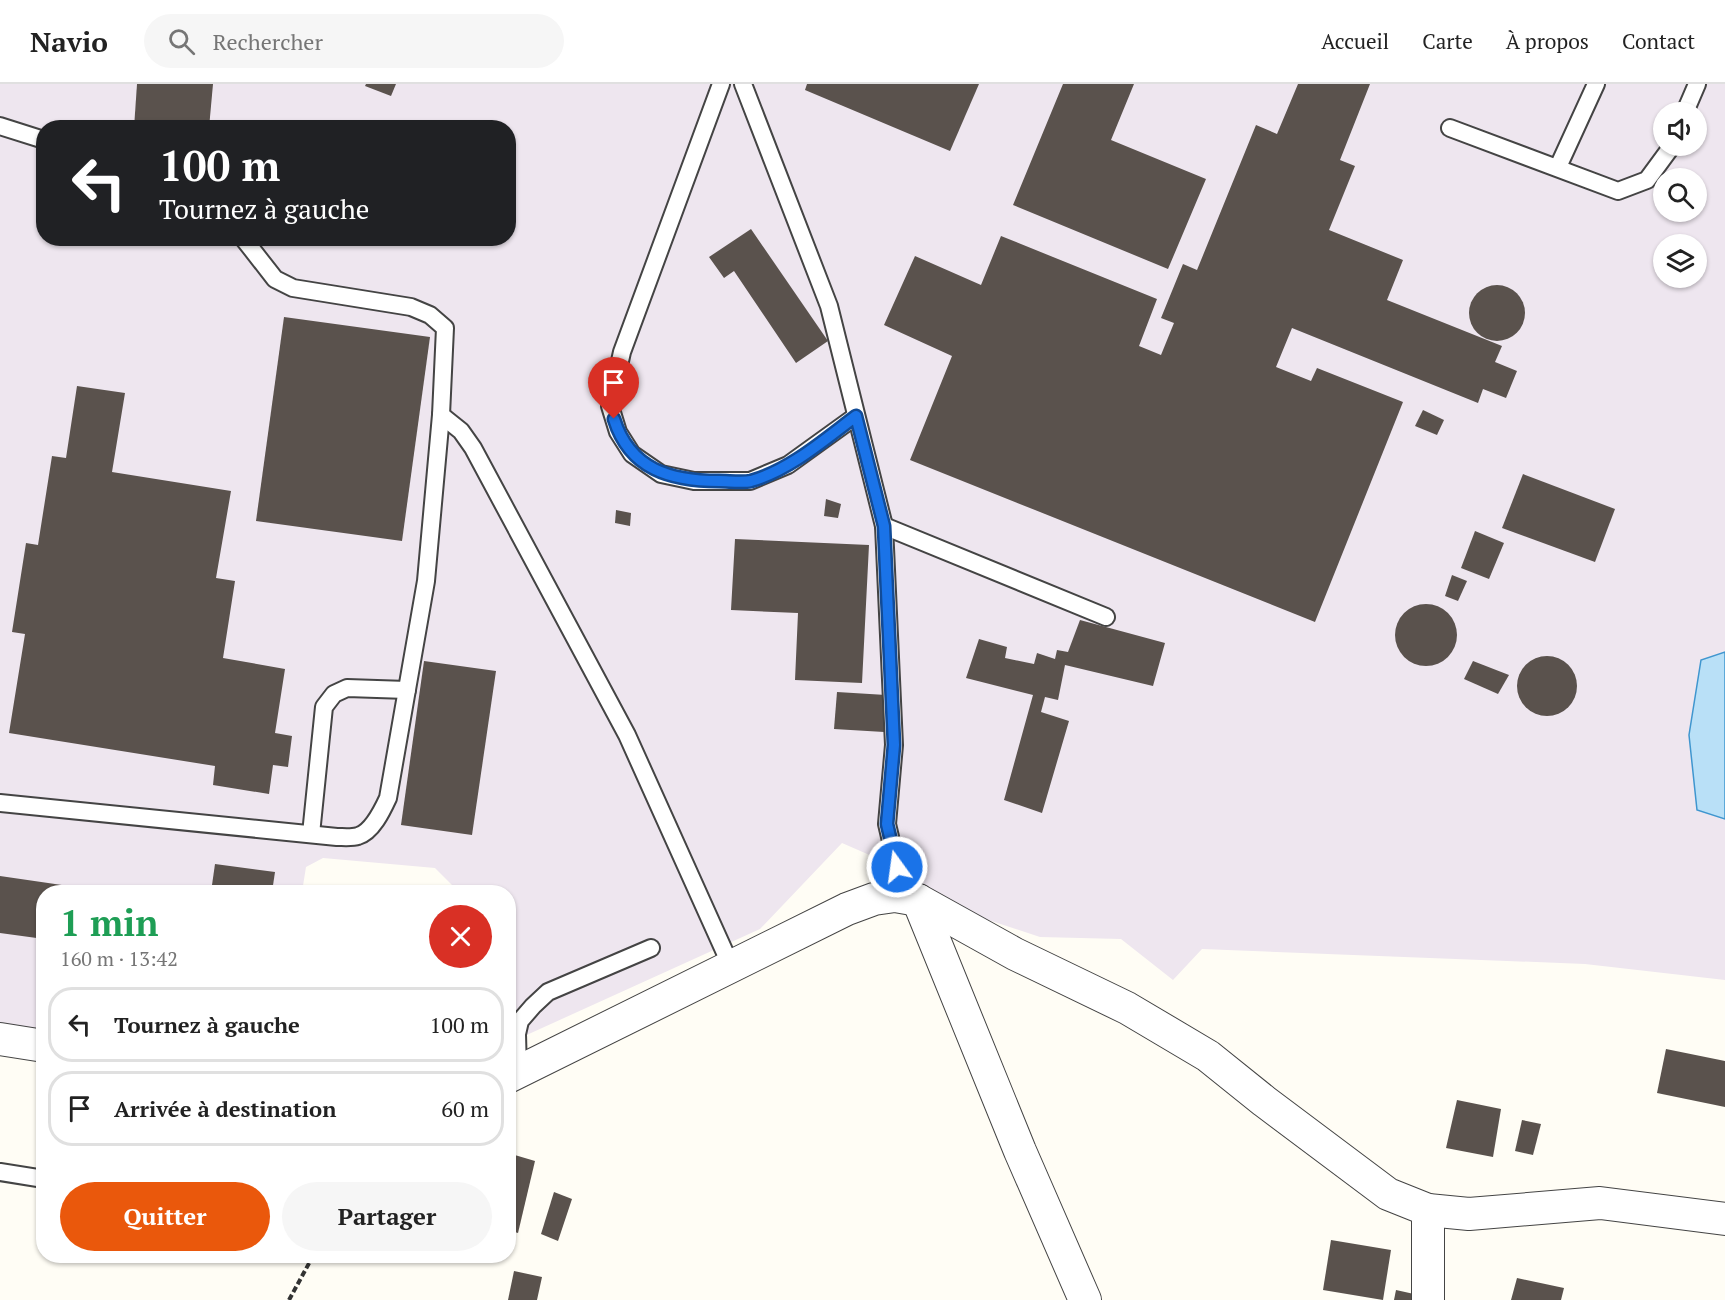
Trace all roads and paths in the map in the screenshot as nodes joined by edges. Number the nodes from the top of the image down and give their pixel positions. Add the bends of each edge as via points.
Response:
1 (721, 84) edge
2 (743, 84) edge
3 (1596, 84) edge
4 (1697, 84) edge
5 (1689, 102) edge
6 (0, 126) edge
7 (1450, 128) dead end
8 (36, 137) edge
9 (1665, 156) edge
10 (1558, 167) junction
11 (249, 246) edge
12 (441, 415) junction
13 (856, 416) junction
14 (884, 526) junction
15 (1106, 617) dead end
16 (407, 690) junction
17 (0, 803) edge
18 (311, 834) junction
19 (918, 900) junction
20 (651, 948) dead end
21 (731, 966) junction
22 (0, 1039) edge
23 (36, 1045) edge
24 (516, 1048) edge
25 (516, 1074) edge
26 (0, 1173) edge
27 (36, 1178) edge
28 (1428, 1210) junction
29 (1725, 1219) edge
30 (310, 1263) edge
31 (289, 1300) edge
32 (1085, 1300) edge
33 (1428, 1300) edge

1 - 13 lane via 622,352 610,406 618,432 632,454 661,474 694,481 750,481 788,465
2 - 13 lane via 829,306
3 - 10 lane
4 - 5 lane
6 - 8 lane
7 - 10 lane
9 - 10 lane via 1647,180 1618,191
11 - 12 lane via 275,279 293,288 411,307 430,315 445,328
12 - 16 lane via 426,581
12 - 21 lane via 461,431 473,448 627,735
13 - 14 lane
14 - 15 lane
14 - 19 lane via 894,745 887,824 897,867
16 - 18 lane via 388,798 381,812 358,836
16 - 18 lane via 347,688 333,694 324,707
17 - 18 lane
19 - 21 street via 895,896 874,899
19 - 28 street via 1015,954 1127,1008 1208,1056 1388,1194
19 - 32 street
20 - 24 lane via 548,992 520,1021
21 - 25 street
22 - 23 street
26 - 27 lane
28 - 29 street via 1469,1214 1600,1203
28 - 33 street
30 - 31 path

